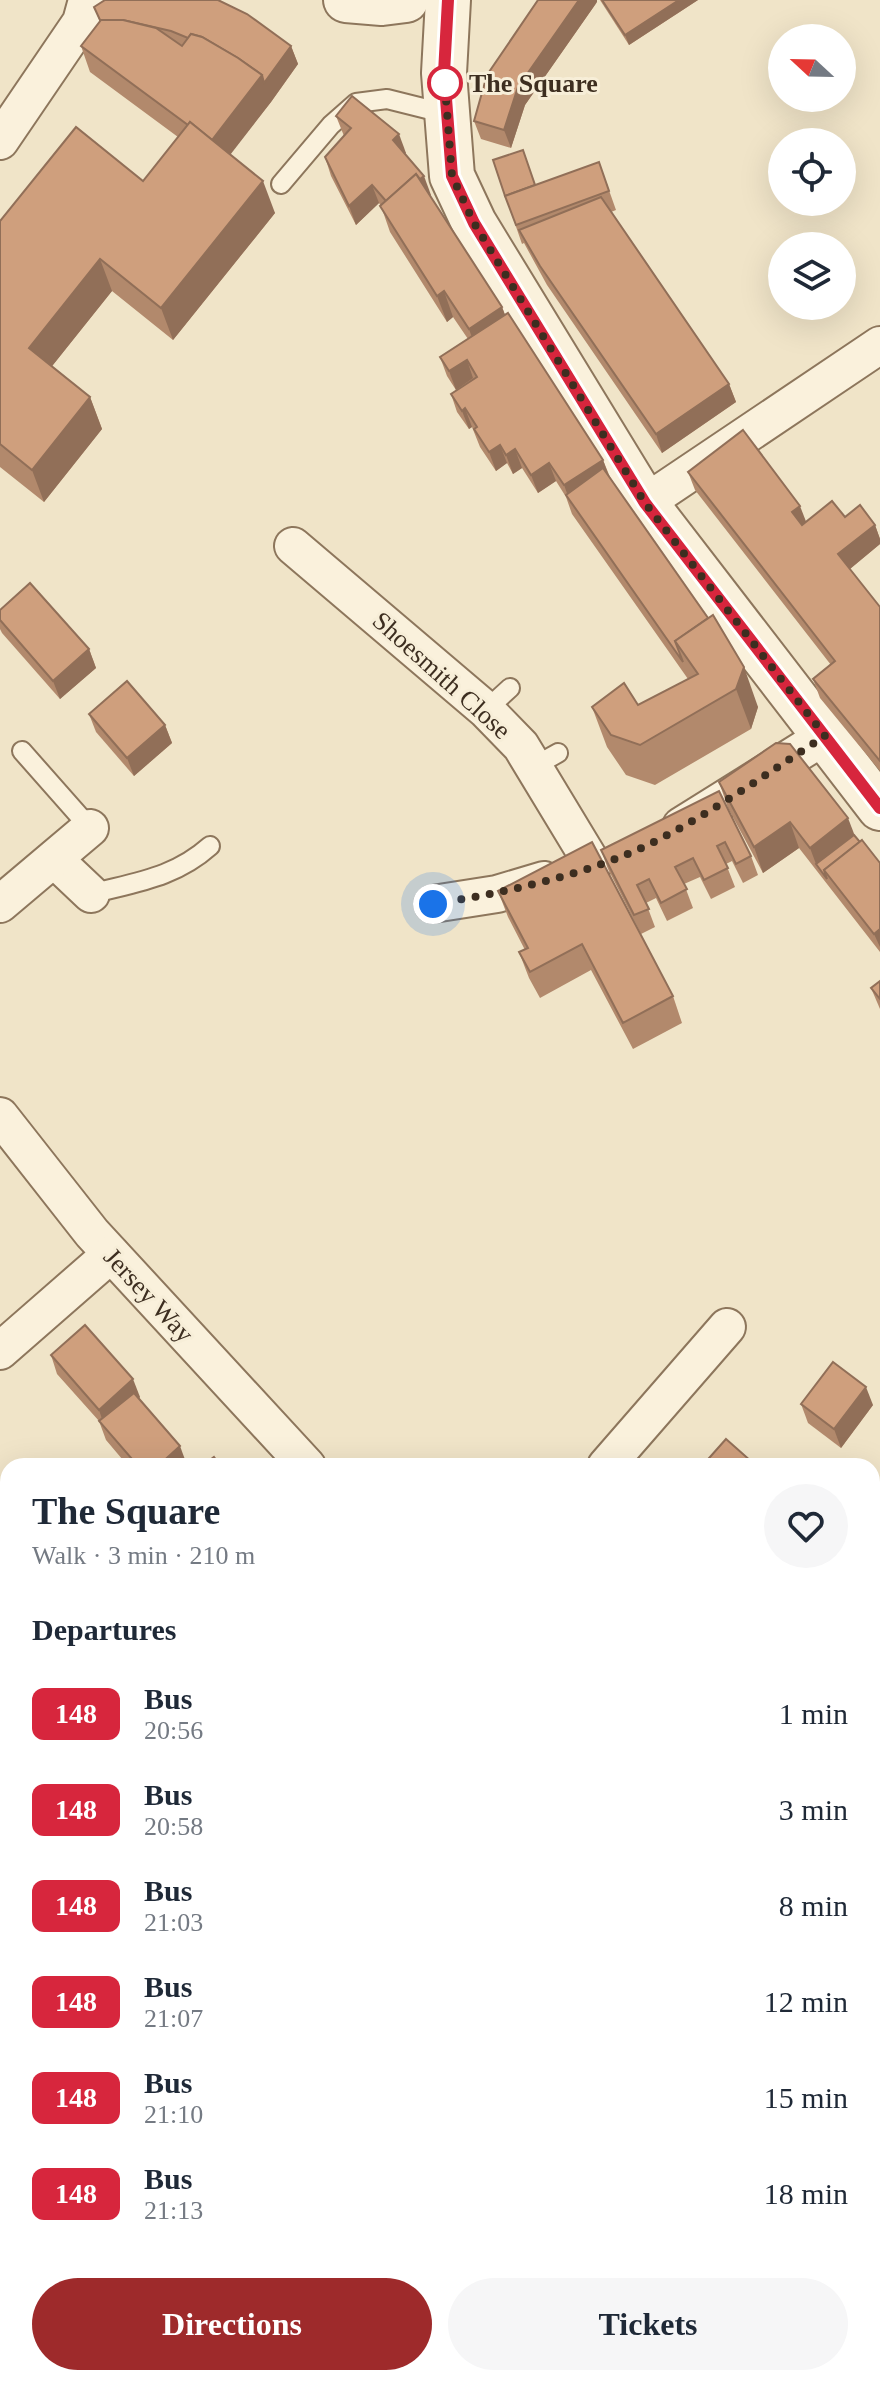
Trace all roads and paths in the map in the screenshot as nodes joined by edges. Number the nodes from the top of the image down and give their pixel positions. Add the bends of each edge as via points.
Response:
1 (87, 0) edge
2 (346, 0) edge
3 (406, 0) edge
4 (448, 0) edge
5 (447, 114) junction
6 (0, 141) edge
7 (281, 184) dead end
8 (880, 346) edge
9 (645, 503) junction
10 (293, 546) dead end
11 (825, 736) junction
12 (22, 751) dead end
13 (880, 808) edge
14 (90, 828) joint
15 (656, 839) edge
16 (210, 846) dead end
17 (54, 859) junction
18 (91, 894) joint
19 (0, 904) edge
20 (433, 904) dead end
21 (0, 1116) edge
22 (111, 1254) junction
23 (727, 1327) dead end
24 (0, 1351) edge
25 (300, 1458) edge
26 (613, 1458) edge

1 - 6 street via 81,22
2 - 3 street
4 - 5 street
5 - 7 lane via 387,99 356,103
5 - 9 street via 452,176 474,223
8 - 9 street
9 - 11 street
10 - 20 street, Shoesmith Close via 498,699 521,746 546,760 606,861 497,894
11 - 13 street
11 - 15 street
12 - 14 lane
14 - 17 street
16 - 18 lane via 169,874
17 - 18 street
17 - 19 street
21 - 22 street, Jersey Way
22 - 24 street
22 - 25 street, Jersey Way
23 - 26 street

